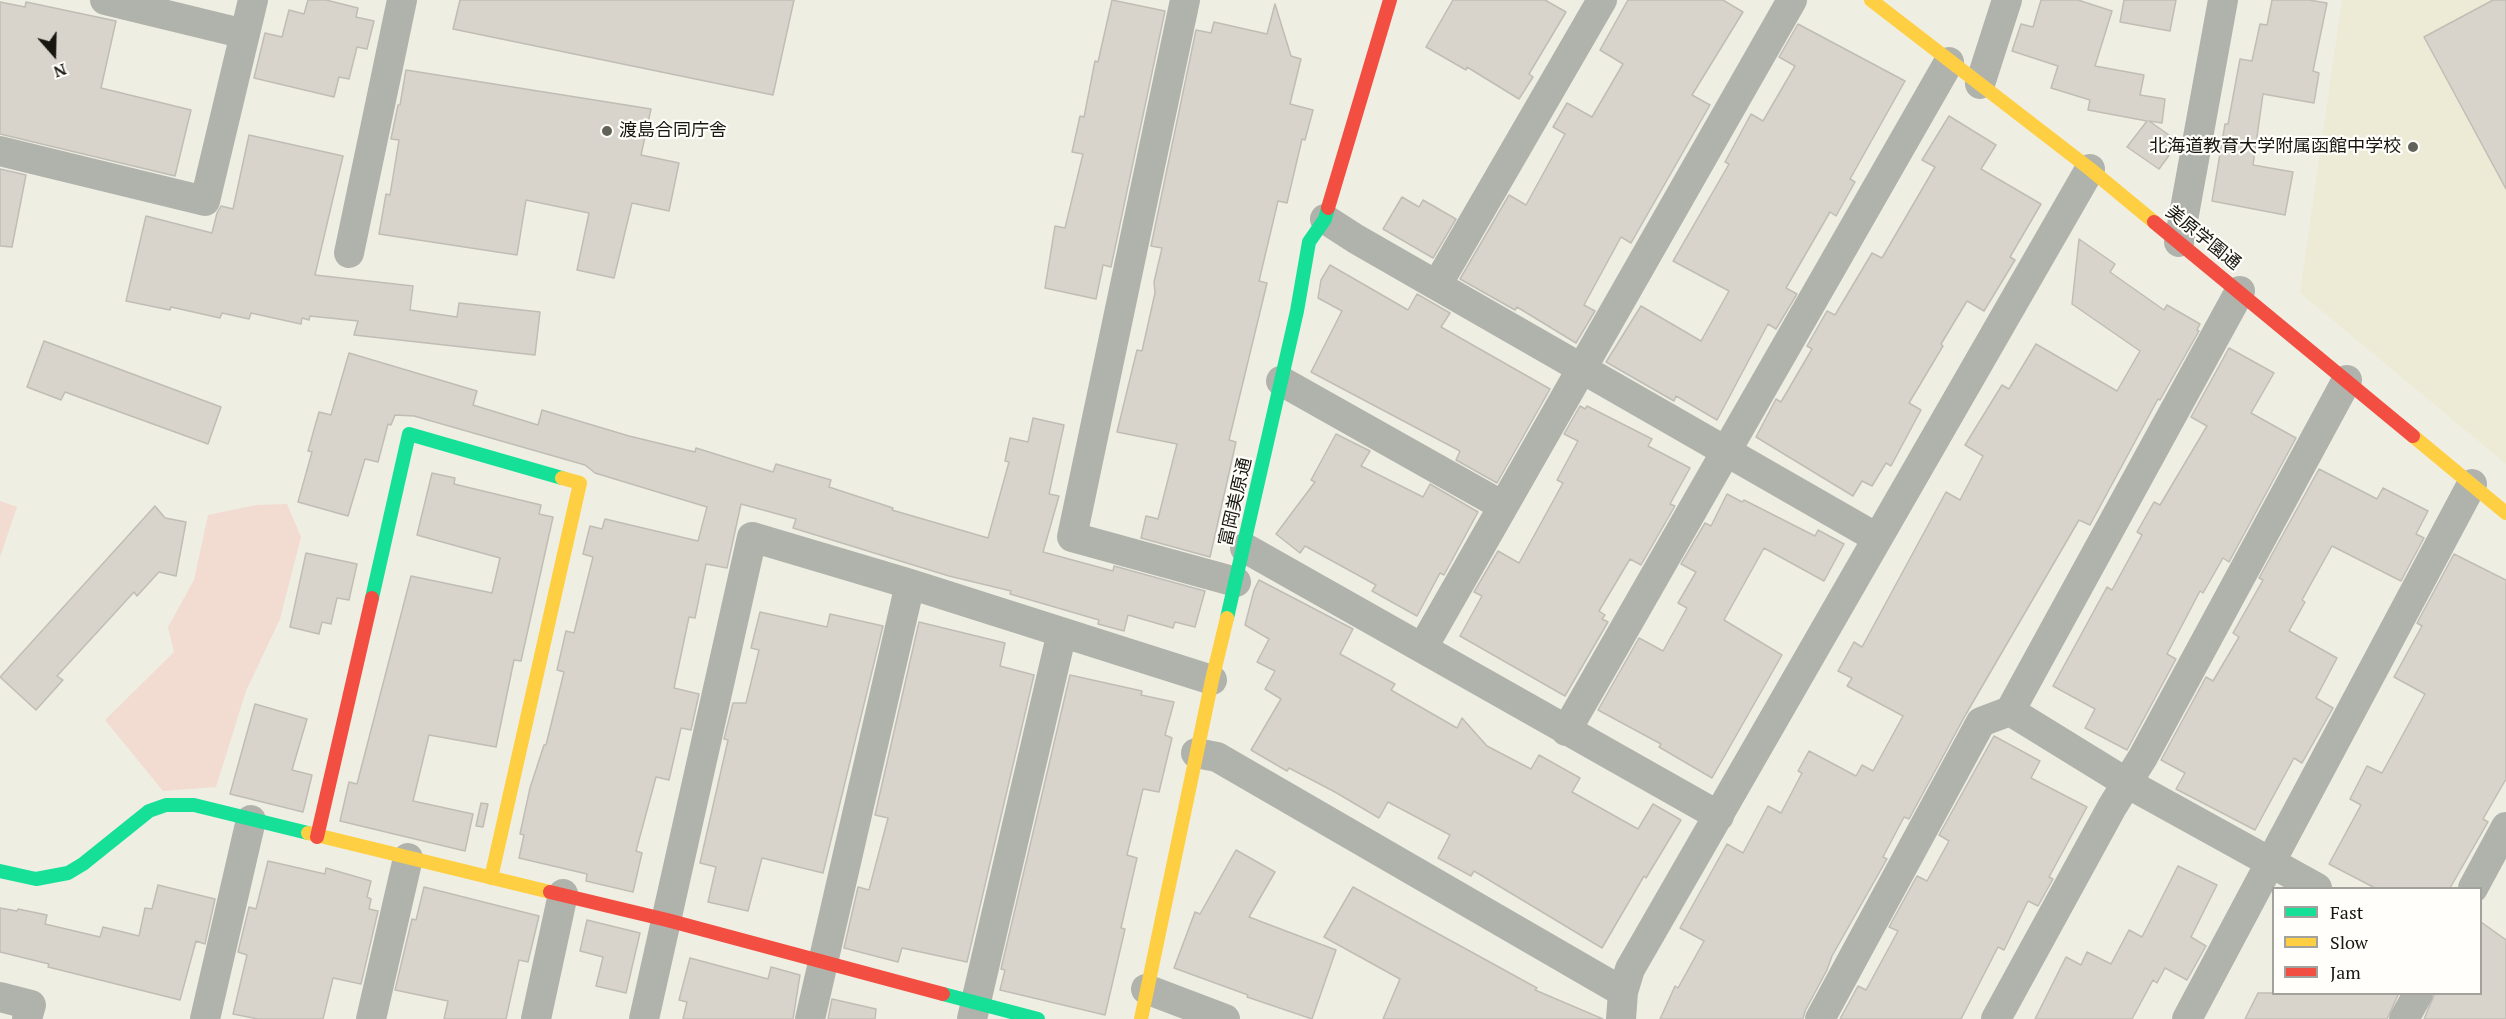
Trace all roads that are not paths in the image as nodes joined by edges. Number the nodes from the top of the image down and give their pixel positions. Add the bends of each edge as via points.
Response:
1 (105, 0) edge
2 (253, 0) edge
3 (402, 0) edge
4 (1185, 0) edge
5 (1390, 0) edge
6 (1792, 0) edge
7 (1870, 0) edge
8 (2007, 0) edge
9 (2223, 0) edge
10 (1596, 2) edge
11 (245, 34) junction
12 (1949, 62) junction
13 (1980, 84) junction
14 (0, 151) edge
15 (2090, 169) junction
16 (1325, 219) junction
17 (2179, 242) junction
18 (350, 253) dead end
19 (1437, 285) junction
20 (2240, 291) junction
21 (1582, 368) junction
22 (2347, 380) junction
23 (1281, 381) junction
24 (1724, 451) junction
25 (2472, 484) junction
26 (1503, 506) junction
27 (2506, 513) edge
28 (1877, 538) junction
29 (1245, 548) junction
30 (1236, 582) junction
31 (910, 584) junction
32 (1062, 632) junction
33 (1423, 647) junction
34 (1212, 680) junction
35 (2010, 711) junction
36 (1566, 730) junction
37 (1196, 753) junction
38 (2127, 783) junction
39 (1719, 816) junction
40 (251, 820) junction
41 (2506, 827) edge
42 (317, 837) junction
43 (408, 858) junction
44 (2269, 863) junction
45 (0, 871) edge
46 (491, 878) junction
47 (2315, 887) edge
48 (2474, 887) edge
49 (563, 894) junction
50 (668, 920) junction
51 (823, 962) junction
52 (1146, 989) junction
53 (2417, 995) edge
54 (0, 997) edge
55 (1622, 1005) edge
56 (974, 1010) edge
57 (27, 1019) edge
58 (205, 1019) edge
59 (371, 1019) edge
60 (536, 1019) edge
61 (644, 1019) edge
62 (810, 1019) edge
63 (1038, 1019) edge
64 (1141, 1019) edge
65 (1225, 1019) edge
66 (1820, 1019) edge
67 (1996, 1019) edge
68 (2187, 1019) edge
69 (2404, 1019) edge

1 - 11 street
2 - 11 street
3 - 18 street
4 - 30 street via 1072,537
5 - 16 street, 富岡美原通
6 - 21 street
7 - 12 street, 美原学園通
8 - 13 street
9 - 17 street
10 - 19 street
11 - 14 street via 205,201
12 - 13 street, 美原学園通
12 - 24 street
13 - 15 street, 美原学園通
15 - 17 street, 美原学園通
15 - 28 street
16 - 19 street
16 - 23 street, 富岡美原通 via 1309,242
17 - 20 street, 美原学園通
19 - 21 street
20 - 22 street, 美原学園通
20 - 35 street
21 - 24 street
21 - 26 street
22 - 25 street, 美原学園通
22 - 38 street
23 - 26 street
23 - 29 street, 富岡美原通
24 - 28 street
24 - 36 street
25 - 27 street, 美原学園通
25 - 44 street
26 - 33 street
28 - 39 street
29 - 30 street, 富岡美原通
29 - 33 street
30 - 34 street, 富岡美原通
31 - 32 street
31 - 50 street via 753,537
31 - 51 street
32 - 34 street
32 - 56 street
33 - 36 street
34 - 37 street, 富岡美原通
35 - 38 street
35 - 66 street via 1981,722
36 - 39 street
37 - 52 street, 富岡美原通
37 - 55 street via 1217,757
38 - 44 street
38 - 67 street
39 - 55 street via 1630,969
40 - 42 street
40 - 45 street via 195,805 166,805 144,814 68,873 36,879
40 - 58 street
41 - 48 street
42 - 43 street
42 - 46 street via 410,434 580,483
43 - 46 street
43 - 59 street
44 - 47 street
44 - 68 street
46 - 49 street
49 - 50 street
49 - 60 street
50 - 51 street
50 - 61 street
51 - 56 street
51 - 62 street
52 - 64 street, 富岡美原通
52 - 65 street
53 - 69 street
54 - 57 street via 31,1005
56 - 63 street

